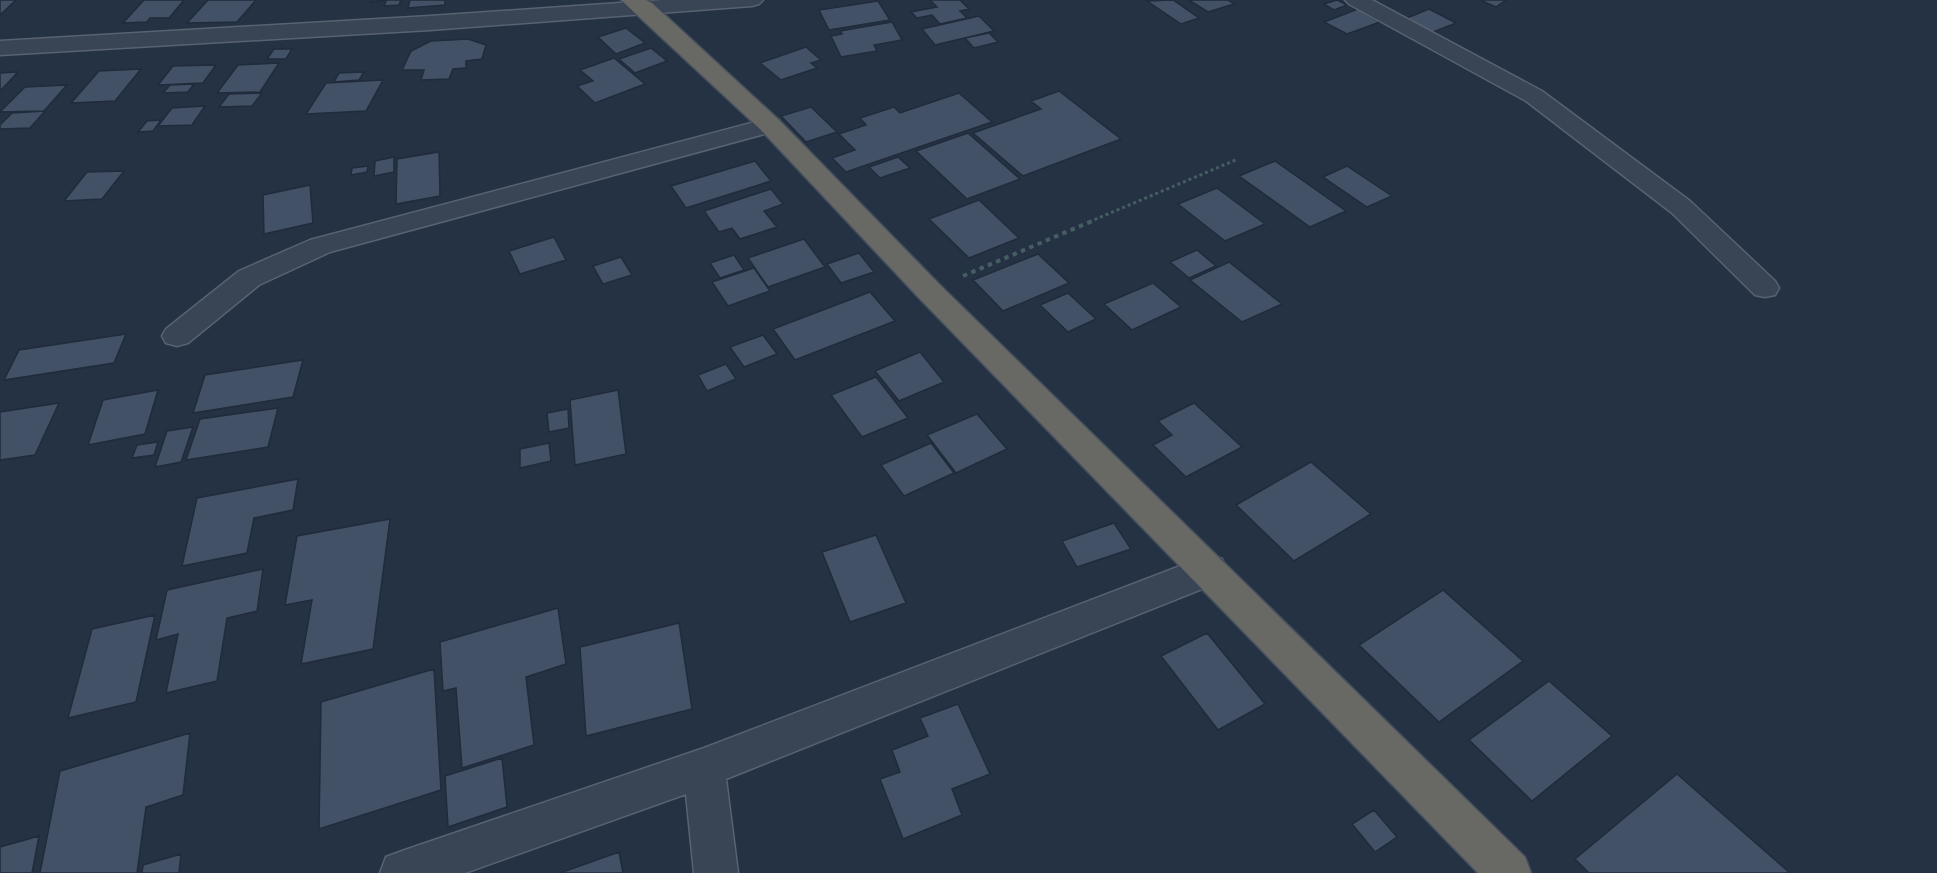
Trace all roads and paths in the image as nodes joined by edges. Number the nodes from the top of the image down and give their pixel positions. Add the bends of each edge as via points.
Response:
1 (753, 0) edge
2 (1356, 0) edge
3 (638, 4) edge
4 (0, 48) edge
5 (770, 125) junction
6 (1238, 159) dead end
7 (1765, 288) dead end
8 (929, 291) junction
9 (177, 336) dead end
10 (1209, 570) junction
11 (704, 768) junction
12 (402, 873) edge
13 (716, 873) edge
14 (1509, 873) edge

1 - 3 street
2 - 7 street via 1534,96 1681,207
3 - 4 street via 418,24
3 - 5 highway
5 - 8 highway
5 - 9 street via 320,246 249,278
6 - 8 path
8 - 10 highway
10 - 11 street
10 - 14 highway
11 - 12 street
11 - 13 street

